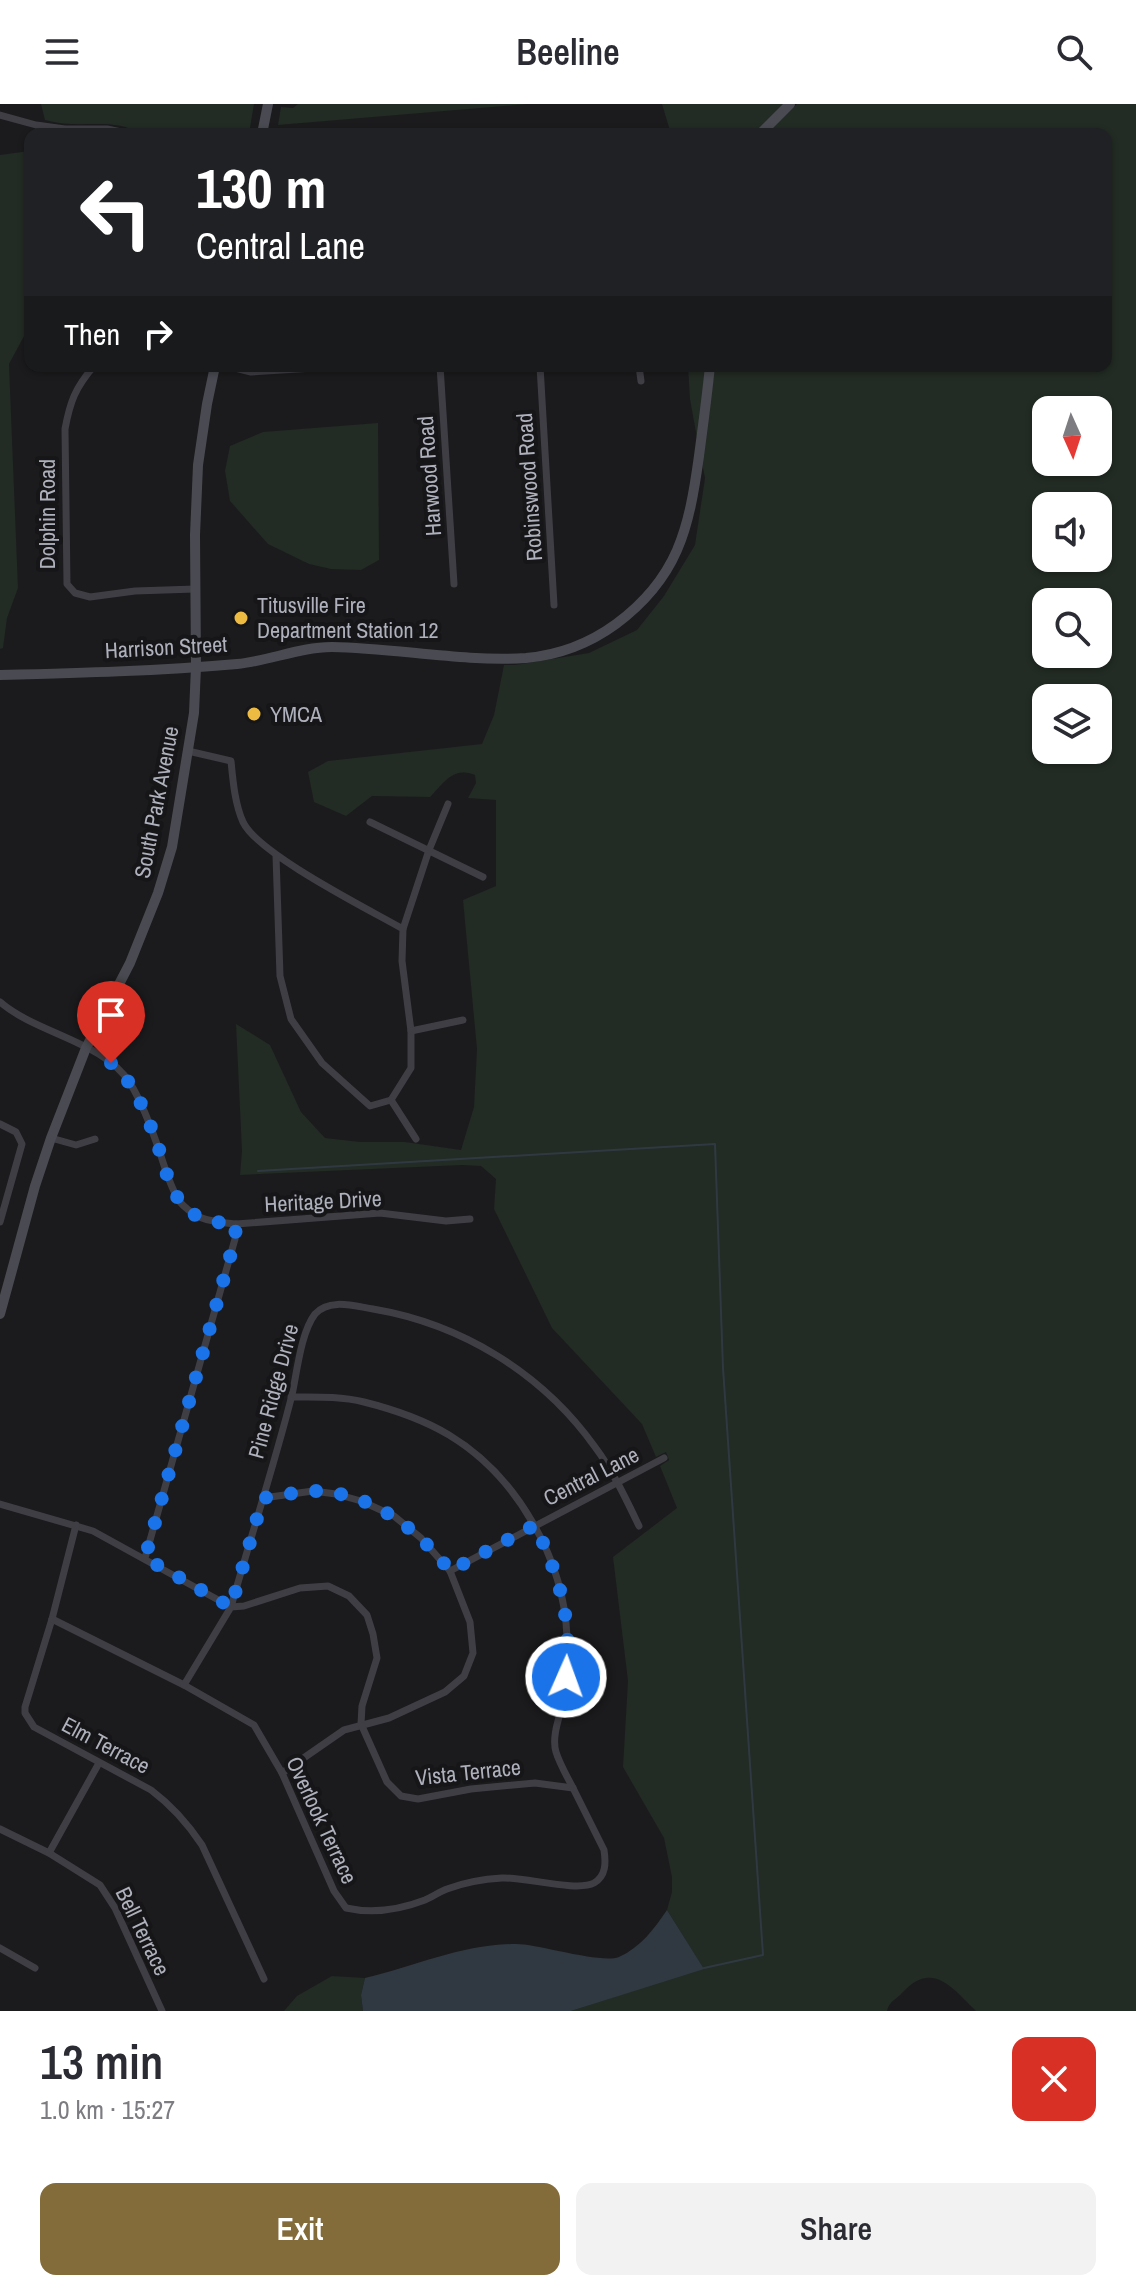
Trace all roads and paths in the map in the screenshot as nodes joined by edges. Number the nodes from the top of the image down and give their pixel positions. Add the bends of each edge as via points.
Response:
1 (268, 104) edge
2 (790, 104) edge
3 (0, 115) edge
4 (58, 128) edge
5 (263, 128) edge
6 (766, 128) edge
7 (89, 372) edge
8 (214, 372) edge
9 (440, 372) edge
10 (540, 372) edge
11 (640, 372) edge
12 (709, 372) edge
13 (641, 381) dead end
14 (454, 584) dead end
15 (195, 589) junction
16 (554, 605) dead end
17 (196, 667) junction
18 (0, 675) edge
19 (188, 751) junction
20 (448, 804) dead end
21 (370, 822) dead end
22 (429, 850) junction
23 (276, 856) junction
24 (483, 877) dead end
25 (403, 929) junction
26 (0, 1002) edge
27 (463, 1020) dead end
28 (411, 1031) junction
29 (86, 1048) junction
30 (391, 1100) junction
31 (0, 1124) edge
32 (51, 1138) junction
33 (95, 1139) dead end
34 (416, 1139) dead end
35 (470, 1219) dead end
36 (0, 1222) edge
37 (236, 1224) junction
38 (0, 1314) edge
39 (291, 1397) junction
40 (664, 1458) dead end
41 (618, 1483) junction
42 (263, 1498) junction
43 (0, 1504) edge
44 (76, 1525) junction
45 (535, 1525) junction
46 (639, 1526) dead end
47 (145, 1558) junction
48 (450, 1571) junction
49 (231, 1607) junction
50 (52, 1619) junction
51 (184, 1685) junction
52 (361, 1724) junction
53 (99, 1763) junction
54 (282, 1773) junction
55 (573, 1788) junction
56 (0, 1829) edge
57 (49, 1853) junction
58 (0, 1948) edge
59 (35, 1968) dead end
60 (264, 1979) dead end
61 (162, 2011) edge

1 - 5 street
2 - 6 street
3 - 4 street
7 - 15 street, Dolphin Road via 78,384 65,429 67,584 90,597
8 - 15 street, South Park Avenue via 198,465
9 - 14 street, Harwood Road
10 - 16 street, Robinswood Road
11 - 13 street
12 - 17 street, Harrison Street via 692,507 682,540 654,591 602,635 536,657 329,647
15 - 17 street, South Park Avenue
17 - 18 street, Harrison Street
17 - 19 street, South Park Avenue
19 - 23 street via 231,761 244,825
19 - 29 street, South Park Avenue via 172,847 158,893 130,963
20 - 22 street
21 - 22 street
22 - 24 street
22 - 25 street
23 - 25 street
23 - 30 street via 280,976 291,1019 322,1063 370,1106
25 - 28 street
26 - 29 street, Heritage Drive via 15,1015
27 - 28 street
28 - 30 street via 411,1068
29 - 32 street, South Park Avenue
29 - 37 street, Heritage Drive via 111,1063 130,1084 181,1203 198,1217
30 - 34 street
31 - 36 street via 16,1132 22,1144
32 - 33 street via 76,1145
32 - 38 street, South Park Avenue
35 - 37 street, Heritage Drive via 380,1213
37 - 47 street
39 - 41 street, Pine Ridge Drive via 309,1323 318,1310 333,1304 392,1312 449,1330 508,1361 574,1420
39 - 42 street, Pine Ridge Drive
39 - 45 street, Overlook Terrace via 364,1402 450,1435 479,1457
40 - 41 street, Central Lane
41 - 45 street, Central Lane
41 - 46 street, Pine Ridge Drive
42 - 48 street via 313,1491 361,1501 394,1516
42 - 49 street, Pine Ridge Drive
43 - 44 street
44 - 47 street
44 - 50 street, Elm Terrace
45 - 48 street, Central Lane
45 - 55 street, Overlook Terrace via 563,1598 568,1655 555,1748
47 - 49 street
48 - 52 street via 470,1622 473,1653 464,1676 445,1692 389,1718
49 - 51 street, Pine Ridge Drive
49 - 52 street via 300,1588 328,1586 349,1596 367,1615 377,1658
50 - 51 street, Overlook Terrace
50 - 53 street, Elm Terrace via 25,1713 34,1727
51 - 54 street, Overlook Terrace via 254,1725
52 - 54 street
52 - 55 street, Vista Terrace via 387,1782 401,1796 418,1799 535,1783
53 - 57 street
53 - 60 street, Elm Terrace via 151,1790 191,1829
54 - 55 street, Overlook Terrace via 334,1891 346,1908 364,1912 408,1906 447,1889 501,1878 582,1886 595,1882 604,1873 604,1850
56 - 57 street, Bell Terrace
57 - 61 street, Bell Terrace via 107,1894
58 - 59 street

